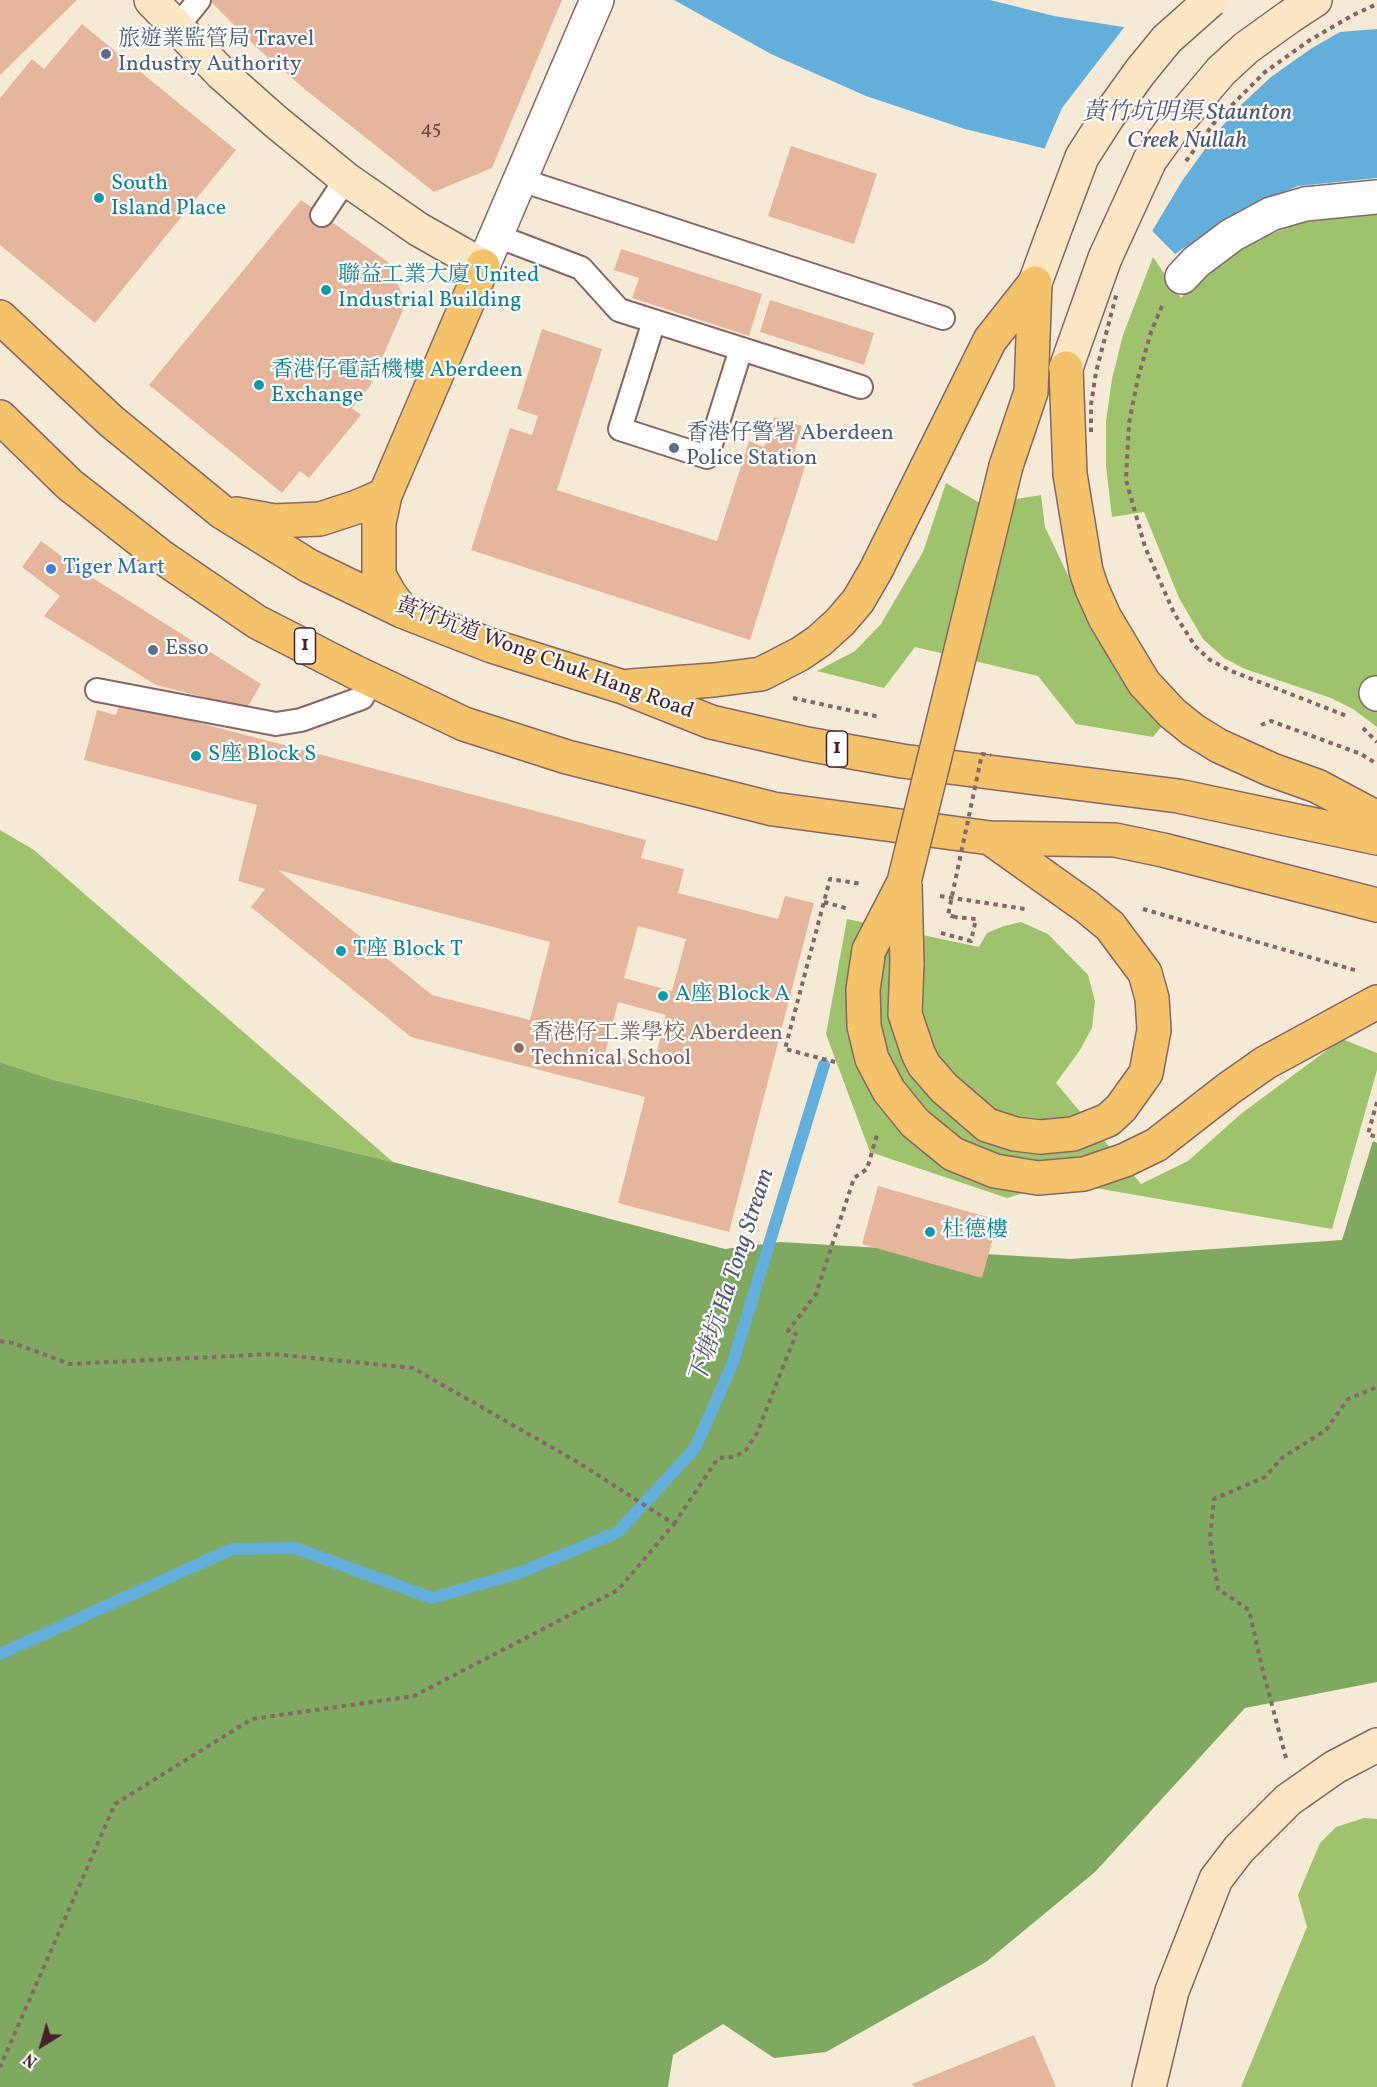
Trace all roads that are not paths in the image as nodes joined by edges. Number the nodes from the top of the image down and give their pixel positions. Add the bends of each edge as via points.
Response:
1 (151, 0) edge
2 (199, 0) edge
3 (597, 0) edge
4 (1211, 0) edge
5 (1315, 0) edge
6 (177, 27) junction
7 (346, 179) junction
8 (520, 180) junction
9 (1377, 197) edge
10 (322, 215) dead end
11 (497, 236) junction
12 (483, 266) junction
13 (1182, 277) road end
14 (1035, 283) junction
15 (0, 317) edge
16 (943, 318) dead end
17 (654, 321) junction
18 (741, 349) junction
19 (1066, 368) junction
20 (861, 387) dead end
21 (1031, 392) junction
22 (0, 417) edge
23 (385, 495) junction
24 (222, 512) junction
25 (402, 610) junction
26 (371, 680) junction
27 (623, 687) junction
28 (97, 690) dead end
29 (1377, 818) edge
30 (990, 838) junction
31 (1377, 838) edge
32 (904, 882) junction
33 (1377, 905) edge
34 (1377, 1002) edge
35 (1377, 1745) edge
36 (1149, 2087) edge

1 - 6 street
2 - 6 lane
3 - 8 street
4 - 14 street, bridge via 1140,72 1082,157
5 - 19 street, bridge via 1288,16 1221,71 1150,160 1105,258
6 - 7 street via 222,74
7 - 10 lane
7 - 12 street via 418,229
8 - 11 street
8 - 16 lane
9 - 13 street via 1305,204 1271,214 1232,235
11 - 12 street
11 - 17 lane via 581,268 619,310
12 - 23 highway
14 - 21 highway
14 - 27 highway via 990,340 858,601 840,622 800,654 760,674
15 - 24 highway, 黃竹坑道 Wong Chuk Hang Road / 1 via 111,421
17 - 18 lane
17 - 18 lane via 620,429 685,450 707,457
18 - 20 lane
19 - 21 highway
19 - 29 highway via 1071,485 1086,571 1099,604 1144,683 1172,713 1219,746 1317,786
21 - 32 highway, bridge via 1006,466
22 - 26 highway, 1 via 70,485 159,555 257,622
23 - 24 highway via 320,519 274,521
23 - 25 highway via 379,523 379,575
24 - 25 highway, 黃竹坑道 Wong Chuk Hang Road / 1 via 309,566
25 - 27 highway, 黃竹坑道 Wong Chuk Hang Road / 1 via 492,646
26 - 28 lane via 362,698 301,720 276,724
26 - 30 highway, 1 via 464,724 567,757 773,809
27 - 31 highway, 黃竹坑道 Wong Chuk Hang Road / 1 via 711,722 807,744 902,761 977,762 1178,796
30 - 32 highway, bridge via 1110,926 1145,973 1152,998 1154,1030 1146,1072 1108,1120 1073,1134 1015,1134 987,1125 924,1065 905,1014
30 - 33 highway, 1 via 1115,840
32 - 34 highway, bridge via 868,950 864,1026 872,1059 889,1091 915,1124 954,1154 995,1171 1054,1177 1084,1174 1125,1160 1156,1145 1265,1063
35 - 36 street via 1335,1767 1288,1800 1245,1842 1216,1879 1172,1991

